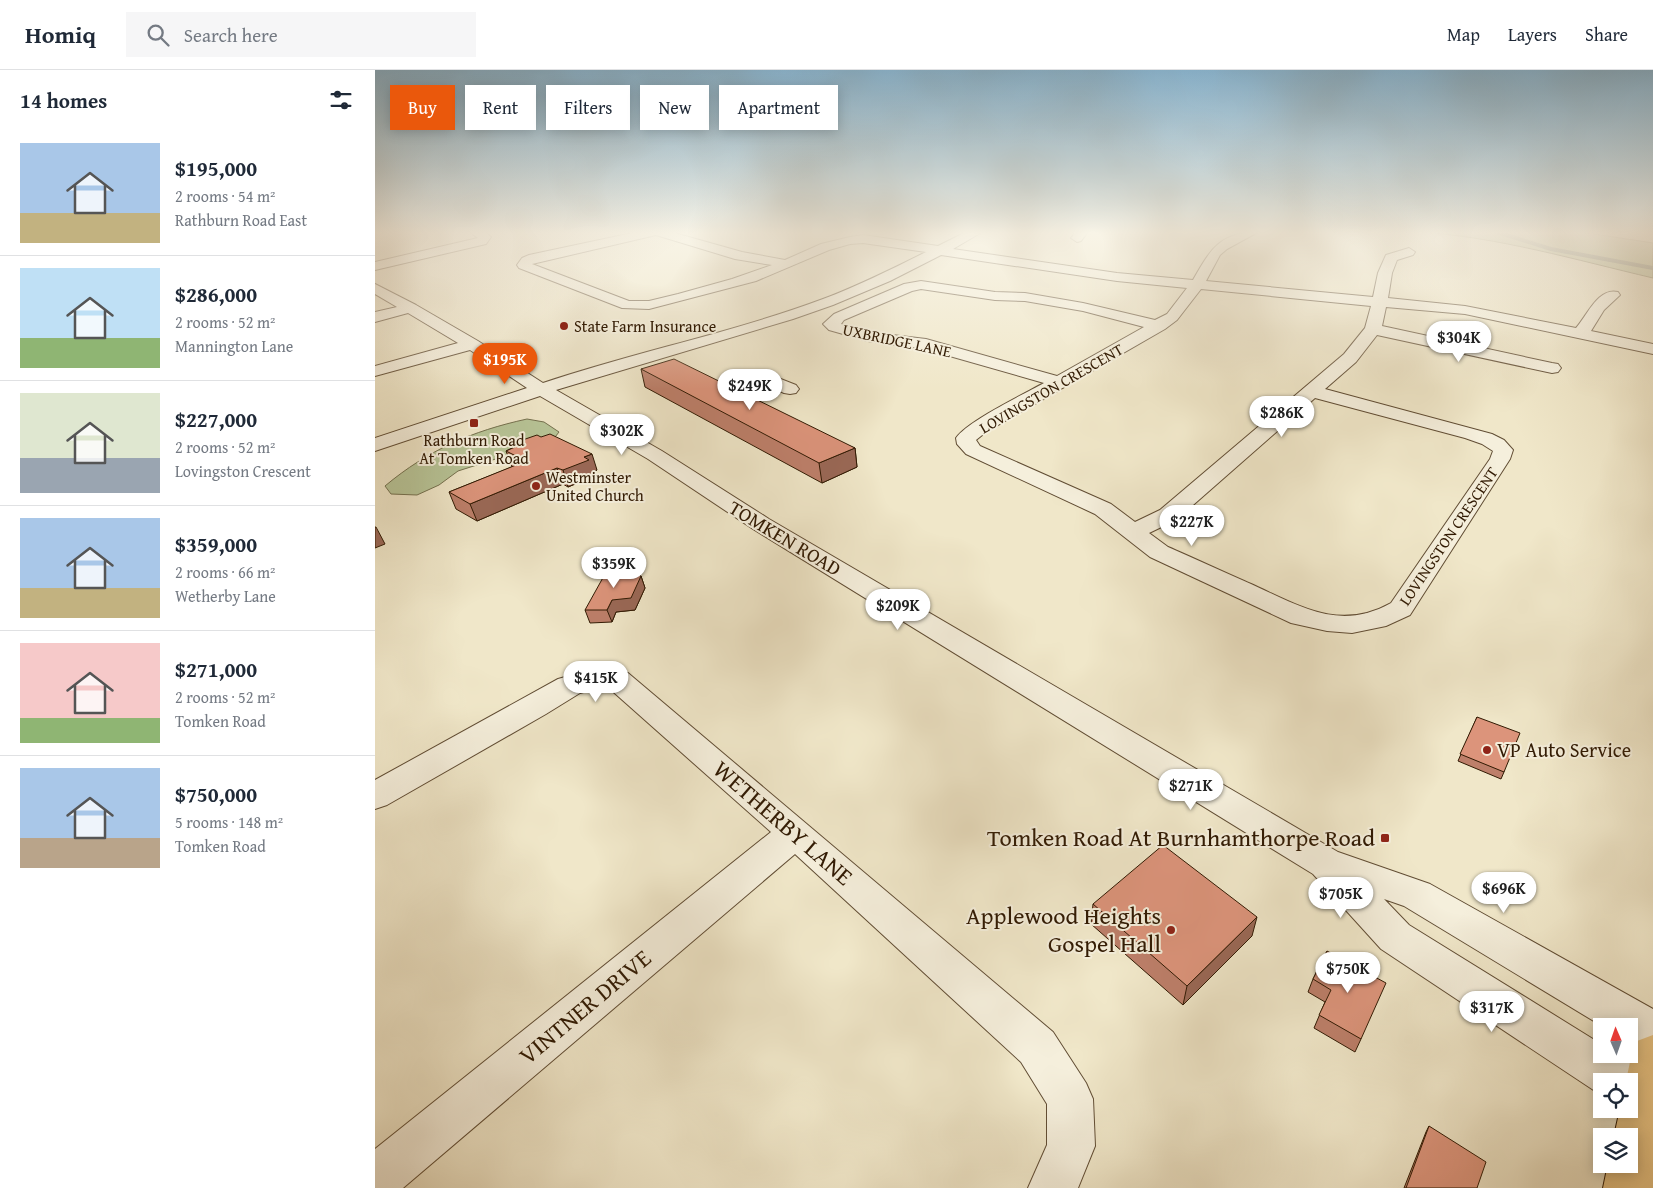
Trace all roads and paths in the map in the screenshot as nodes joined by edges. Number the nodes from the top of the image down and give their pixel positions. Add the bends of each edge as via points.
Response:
1 (571, 284) edge
2 (728, 284) edge
3 (870, 284) edge
4 (1190, 284) edge
5 (1383, 284) edge
6 (1197, 285) junction
7 (375, 288) edge
8 (1613, 295) dead end
9 (1380, 301) junction
10 (411, 308) junction
11 (375, 317) edge
12 (1159, 326) junction
13 (1373, 329) junction
14 (1580, 334) junction
15 (472, 344) junction
16 (1653, 349) edge
17 (1552, 368) dead end
18 (375, 371) edge
19 (767, 379) dead end
20 (1059, 382) junction
21 (541, 389) junction
22 (790, 389) dead end
23 (1311, 391) junction
24 (375, 445) edge
25 (1134, 531) junction
26 (375, 796) edge
27 (795, 833) junction
28 (1325, 864) junction
29 (1653, 1033) edge
30 (1640, 1085) edge
31 (375, 1180) edge
32 (1053, 1188) edge
33 (1628, 1188) edge

1 - 2 street via 615,302 637,306
3 - 21 street via 788,316
4 - 6 street
5 - 9 street
6 - 9 street
6 - 12 street, LOVINGSTON CRESCENT via 1172,317
7 - 10 street, TOMKEN ROAD
8 - 14 street via 1606,298
9 - 13 street
9 - 14 street via 1465,310
10 - 11 street
10 - 15 street, TOMKEN ROAD
12 - 20 street, LOVINGSTON CRESCENT
12 - 20 street, UXBRIDGE LANE via 1083,307 921,285 839,317 831,324 874,338 926,344
13 - 17 street
13 - 23 street via 1349,358
14 - 16 street
15 - 18 street
15 - 21 street, TOMKEN ROAD
19 - 22 street
20 - 25 street, LOVINGSTON CRESCENT via 979,428 966,438 967,444 973,450 1083,498
21 - 24 street
21 - 28 street, TOMKEN ROAD via 655,455 770,529
23 - 25 street via 1169,515
23 - 25 street, LOVINGSTON CRESCENT via 1472,434 1500,445 1503,450 1401,609 1387,618 1367,624 1325,624 1301,617 1159,552
26 - 27 street, WETHERBY LANE via 569,686 597,678 618,680
27 - 31 street, VINTNER DRIVE
27 - 32 street, WETHERBY LANE via 1037,1047 1070,1099 1071,1146
28 - 29 street, TOMKEN ROAD via 1417,895
28 - 30 street, TOMKEN ROAD via 1395,937
30 - 33 main road

